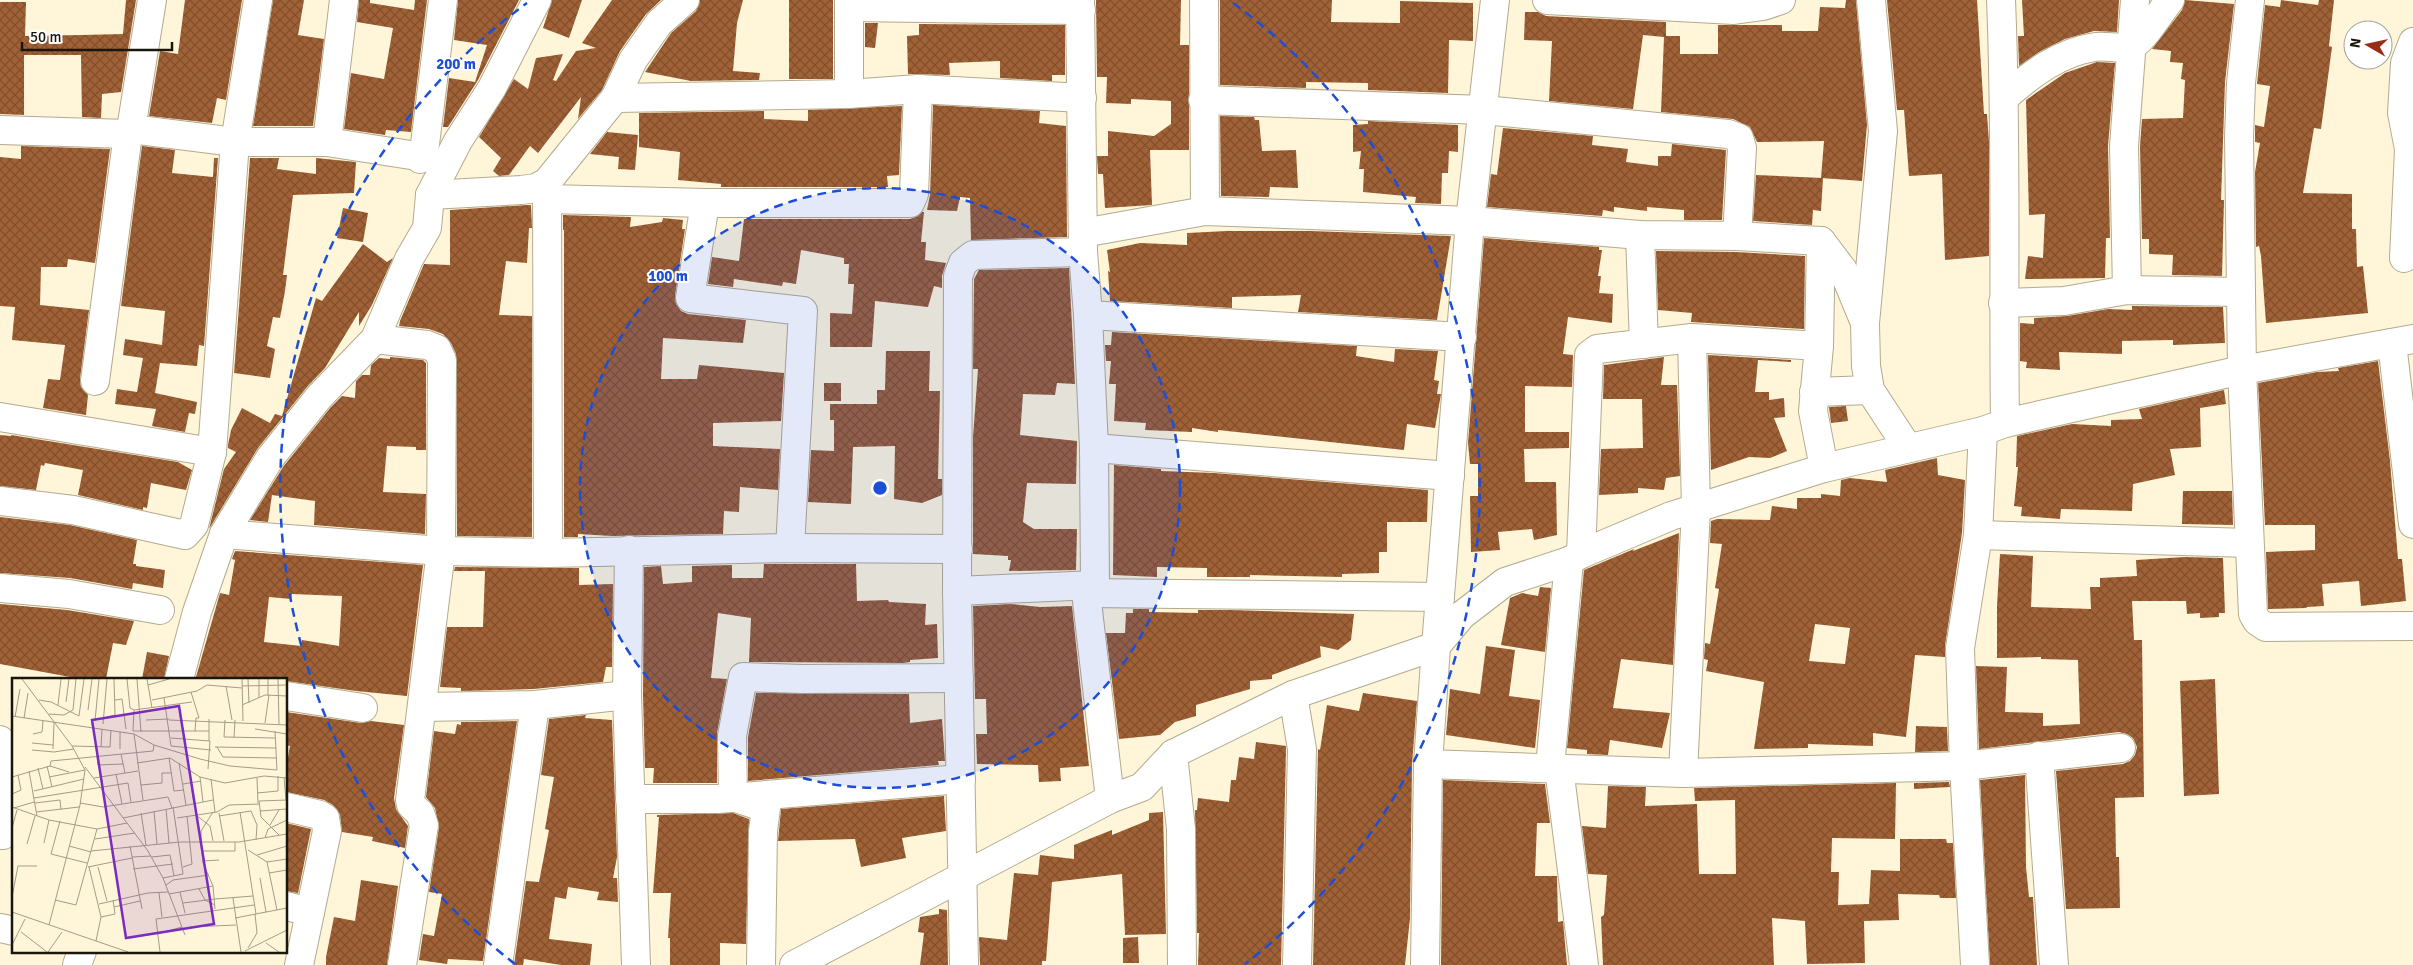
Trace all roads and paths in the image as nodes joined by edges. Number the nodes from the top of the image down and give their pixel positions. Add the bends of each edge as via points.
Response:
1 (152, 0) edge
2 (258, 0) edge
3 (344, 0) edge
4 (443, 0) edge
5 (537, 0) edge
6 (685, 0) edge
7 (1495, 0) edge
8 (1547, 0) edge
9 (1782, 0) edge
10 (1871, 0) edge
11 (2001, 0) edge
12 (2135, 0) edge
13 (2170, 0) edge
14 (2250, 0) edge
15 (1205, 1) edge
16 (1597, 1) edge
17 (849, 4) edge
18 (1712, 4) edge
19 (1080, 5) edge
20 (2413, 42) edge
21 (2132, 46) junction
22 (918, 89) junction
23 (849, 94) junction
24 (2005, 97) junction
25 (615, 98) junction
26 (1082, 98) junction
27 (1204, 100) junction
28 (1484, 110) junction
29 (0, 130) edge
30 (129, 132) junction
31 (235, 142) junction
32 (327, 142) junction
33 (547, 191) junction
34 (430, 195) junction
35 (705, 203) junction
36 (1205, 211) junction
37 (1470, 221) junction
38 (1640, 235) junction
39 (1738, 236) junction
40 (1821, 241) junction
41 (1083, 243) junction
42 (2404, 258) dead end
43 (2126, 290) junction
44 (2241, 292) junction
45 (2003, 303) junction
46 (1088, 315) junction
47 (1865, 323) junction
48 (1462, 337) junction
49 (1692, 338) junction
50 (375, 339) junction
51 (2403, 341) edge
52 (1644, 344) junction
53 (1819, 346) junction
54 (2242, 370) junction
55 (95, 381) dead end
56 (1870, 390) junction
57 (1814, 392) junction
58 (0, 417) edge
59 (1994, 427) junction
60 (1094, 448) junction
61 (1908, 448) junction
62 (212, 452) junction
63 (1824, 468) junction
64 (1450, 476) junction
65 (0, 501) edge
66 (1696, 509) junction
67 (2413, 524) edge
68 (224, 534) junction
69 (1978, 535) junction
70 (2249, 543) junction
71 (790, 548) junction
72 (629, 550) junction
73 (958, 550) junction
74 (441, 551) junction
75 (548, 551) junction
76 (1575, 557) junction
77 (0, 588) edge
78 (1091, 589) junction
79 (957, 591) junction
80 (1440, 597) junction
81 (160, 610) dead end
82 (2413, 626) edge
83 (1436, 646) junction
84 (179, 678) edge
85 (959, 678) junction
86 (627, 695) junction
87 (1293, 695) junction
88 (288, 696) edge
89 (535, 705) junction
90 (422, 707) junction
91 (363, 708) dead end
92 (0, 740) edge
93 (2120, 748) dead end
94 (1173, 754) junction
95 (2039, 756) junction
96 (1428, 764) junction
97 (1964, 766) junction
98 (1555, 768) junction
99 (1682, 773) junction
100 (961, 779) junction
101 (733, 797) junction
102 (630, 799) junction
103 (1110, 799) junction
104 (288, 807) edge
105 (6, 836) edge
106 (961, 876) junction
107 (298, 909) edge
108 (82, 952) edge
109 (77, 965) edge
110 (299, 965) edge
111 (402, 965) edge
112 (498, 965) edge
113 (636, 965) edge
114 (761, 965) edge
115 (794, 965) edge
116 (964, 965) edge
117 (1182, 965) edge
118 (1297, 965) edge
119 (1425, 965) edge
120 (1584, 965) edge
121 (1975, 965) edge
122 (2054, 965) edge

1 - 30 street
2 - 31 street
3 - 32 street
4 - 32 street via 424,152 420,159
5 - 34 street via 492,88 458,141
6 - 25 street via 659,23 638,53
7 - 28 street
8 - 16 street
9 - 18 street via 1746,9
10 - 47 street via 1883,131
11 - 24 street
12 - 21 street
13 - 21 street
14 - 44 street via 2239,137
15 - 27 street
16 - 18 street
17 - 19 street
17 - 23 street
19 - 26 street
20 - 42 street via 2407,55 2402,113 2409,149
21 - 24 street via 2094,47 2067,55 2038,70
21 - 43 street via 2124,146
22 - 23 street
22 - 26 street
22 - 35 street via 914,194 910,203
23 - 25 street
24 - 45 street
25 - 33 street
26 - 41 street
27 - 28 street
27 - 36 street
28 - 37 street
28 - 39 street via 1728,134 1739,138 1742,148
29 - 30 street
30 - 31 street
30 - 55 street
31 - 32 street
31 - 62 street
33 - 34 street
33 - 35 street
33 - 75 street
34 - 50 street via 427,228 409,259
35 - 71 street via 690,298 802,312
36 - 37 street
36 - 41 street
37 - 38 street
37 - 48 street
38 - 39 street
38 - 52 street
39 - 40 street
40 - 47 street via 1843,270
40 - 53 street
41 - 46 street
41 - 73 street via 973,255 963,263 958,276
43 - 44 street
43 - 45 street via 2064,301
44 - 54 street
45 - 59 street
46 - 48 street
46 - 60 street
47 - 56 street
48 - 64 street
49 - 52 street
49 - 53 street
49 - 66 street
50 - 68 street via 320,396 270,458
50 - 74 street via 427,346 438,350 442,360
51 - 54 street
51 - 67 street
52 - 76 street via 1597,349 1589,355
53 - 57 street
54 - 59 street
54 - 70 street
56 - 57 street
56 - 61 street
57 - 63 street via 1813,411
58 - 62 street
59 - 61 street
59 - 69 street
60 - 64 street
60 - 78 street
61 - 63 street
62 - 65 street via 194,525 185,536 73,510
63 - 66 street
64 - 80 street
66 - 76 street
66 - 99 street
68 - 74 street
68 - 84 street via 197,612
69 - 70 street
69 - 97 street via 1960,648
70 - 82 street via 2256,621 2266,626
71 - 72 street
71 - 73 street
72 - 75 street
72 - 86 street
73 - 79 street
74 - 75 street
74 - 90 street
76 - 83 street via 1505,582 1462,615
76 - 98 street
77 - 81 street via 69,594
78 - 79 street
78 - 80 street
78 - 103 street
79 - 85 street
80 - 83 street
83 - 87 street
83 - 96 street
85 - 100 street
85 - 101 street via 743,677 732,736
86 - 89 street
86 - 102 street
87 - 94 street
87 - 118 street via 1302,749
88 - 91 street
89 - 90 street
89 - 112 street
90 - 111 street via 410,800 424,825
92 - 105 street via 7,790
93 - 95 street
94 - 103 street via 1142,787
94 - 117 street via 1181,829
95 - 97 street
95 - 122 street
96 - 98 street
96 - 119 street
97 - 99 street
97 - 121 street
98 - 99 street
98 - 120 street
100 - 101 street
100 - 106 street
101 - 102 street
101 - 114 street via 766,808
102 - 113 street
103 - 106 street
104 - 107 street via 325,818 327,831
106 - 115 street
106 - 116 street
107 - 110 street
108 - 109 street

